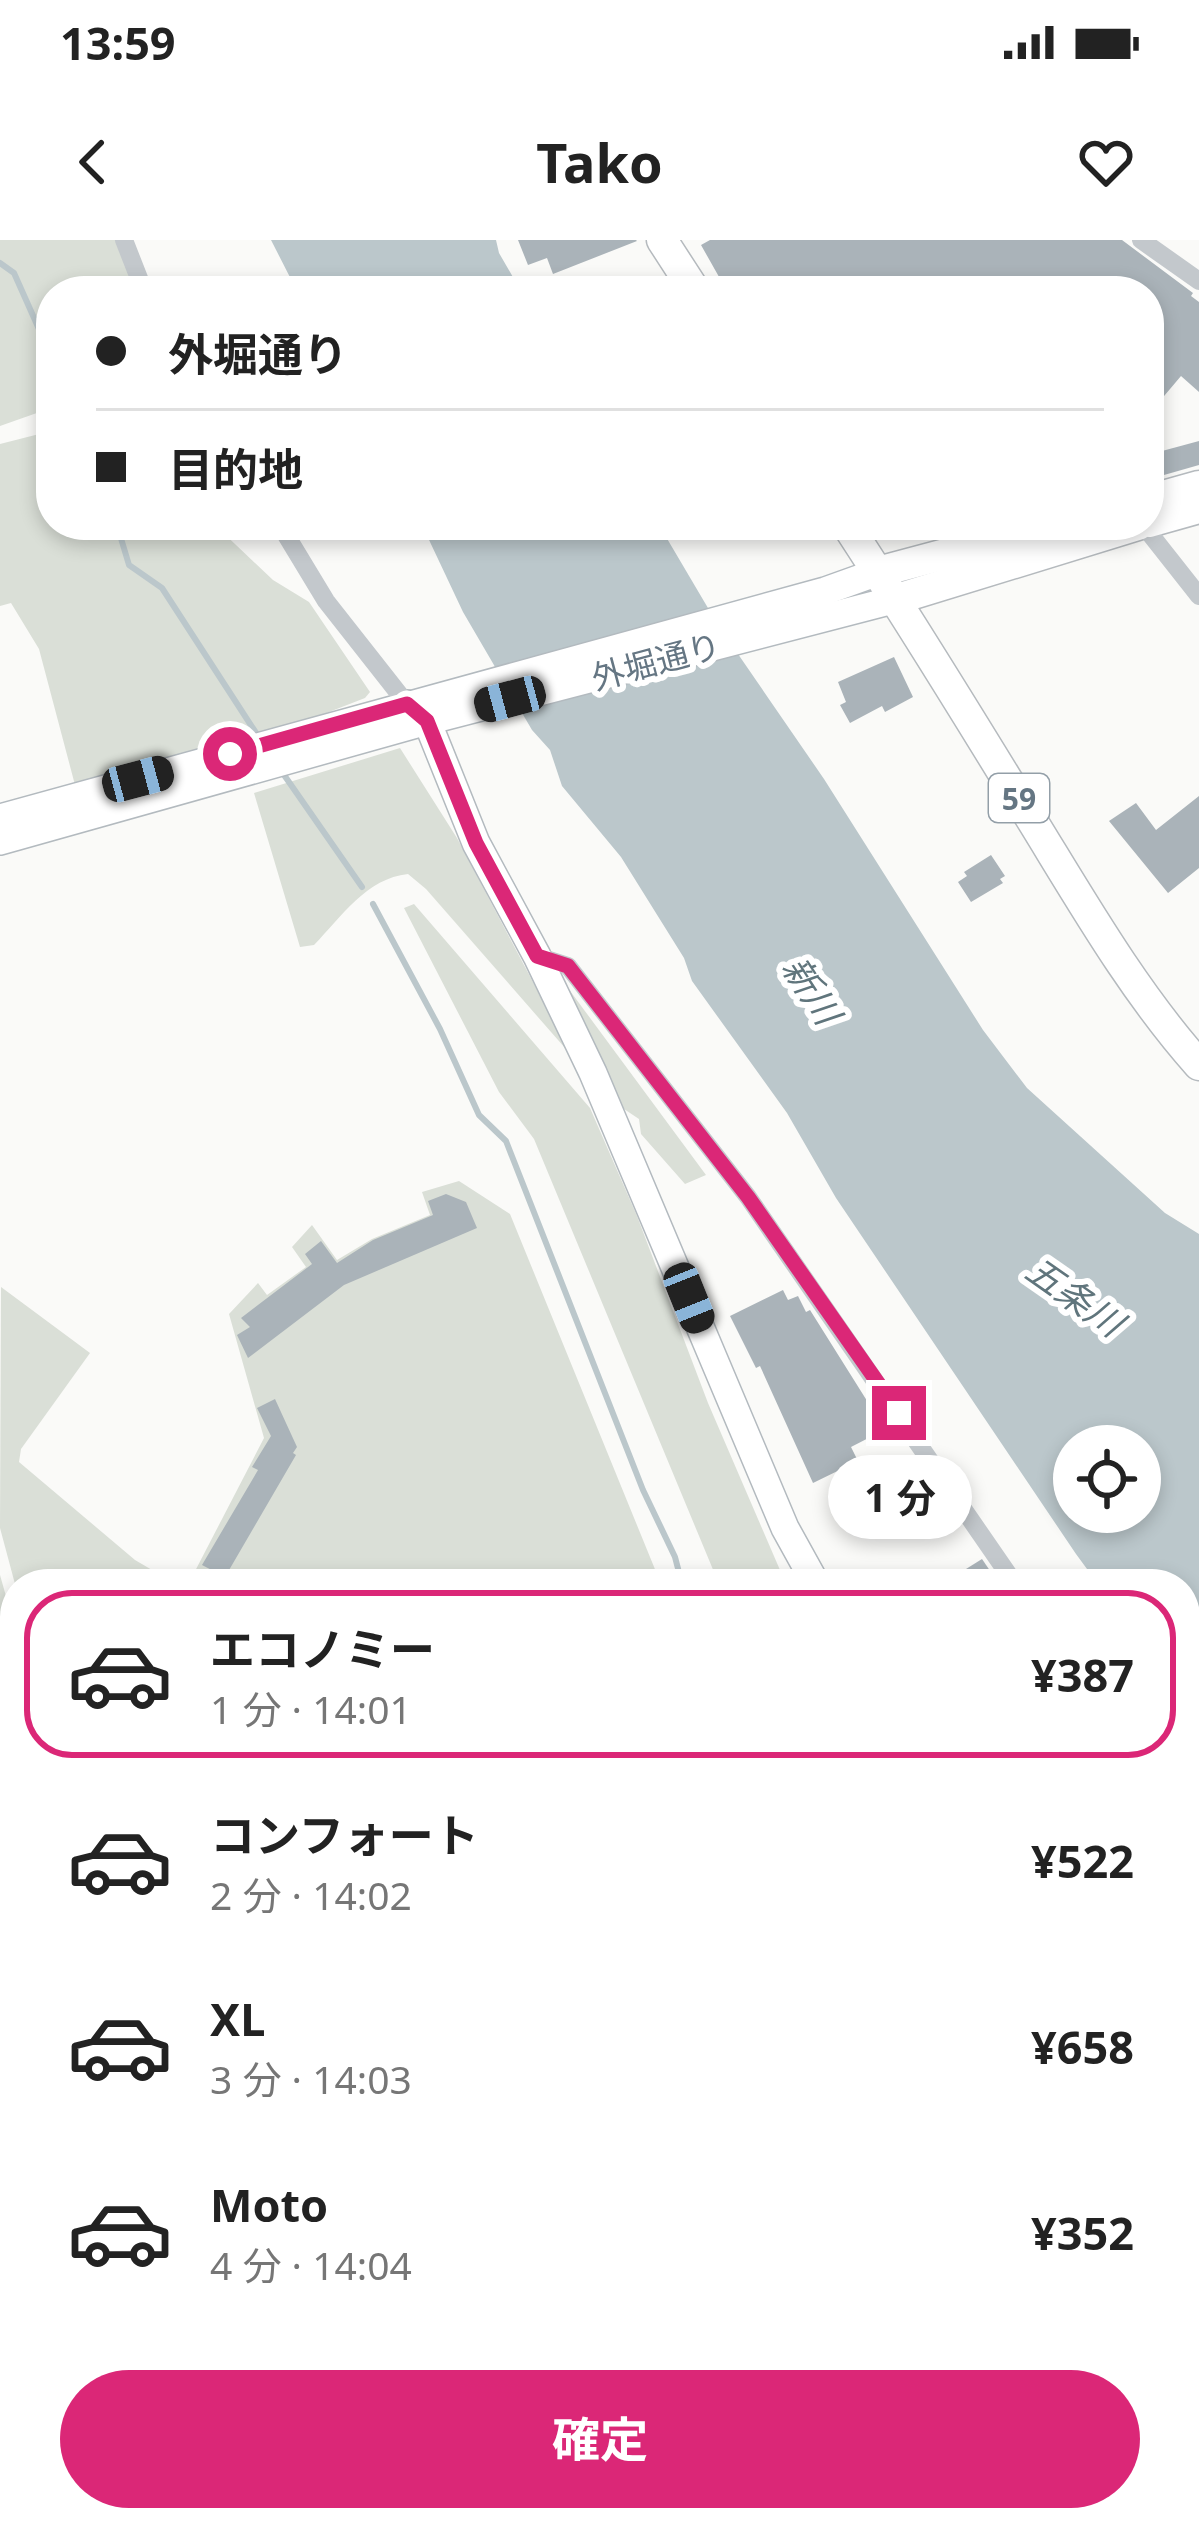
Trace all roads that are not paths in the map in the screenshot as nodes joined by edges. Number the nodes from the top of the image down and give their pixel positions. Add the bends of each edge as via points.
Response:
1 (124, 240) edge
2 (662, 240) edge
3 (1147, 241) edge
4 (138, 276) edge
5 (685, 276) edge
6 (1199, 281) edge
7 (1199, 486) edge
8 (1164, 496) edge
9 (1199, 508) edge
10 (1164, 518) edge
11 (289, 540) edge
12 (857, 540) edge
13 (998, 540) edge
14 (1091, 540) edge
15 (1155, 540) edge
16 (878, 572) junction
17 (1199, 596) edge
18 (897, 599) junction
19 (828, 603) junction
20 (417, 712) junction
21 (374, 726) junction
22 (0, 818) edge
23 (0, 842) edge
24 (537, 956) junction
25 (1199, 1065) edge
26 (808, 1569) edge
27 (1005, 1569) edge

1 - 4 street
2 - 5 main road
3 - 6 street
7 - 8 main road
9 - 10 main road
11 - 20 street via 326,601
12 - 16 main road, 59
13 - 16 main road
14 - 18 main road
15 - 17 street
16 - 18 main road, 59
16 - 19 main road, 外堀通り
18 - 19 main road, 外堀通り
18 - 25 main road, 59 via 1087,909
19 - 20 main road, 外堀通り
20 - 21 main road, 外堀通り
20 - 24 main road
21 - 22 main road, 外堀通り
21 - 23 main road, 外堀通り
24 - 26 main road
24 - 27 street via 568,966 748,1197

